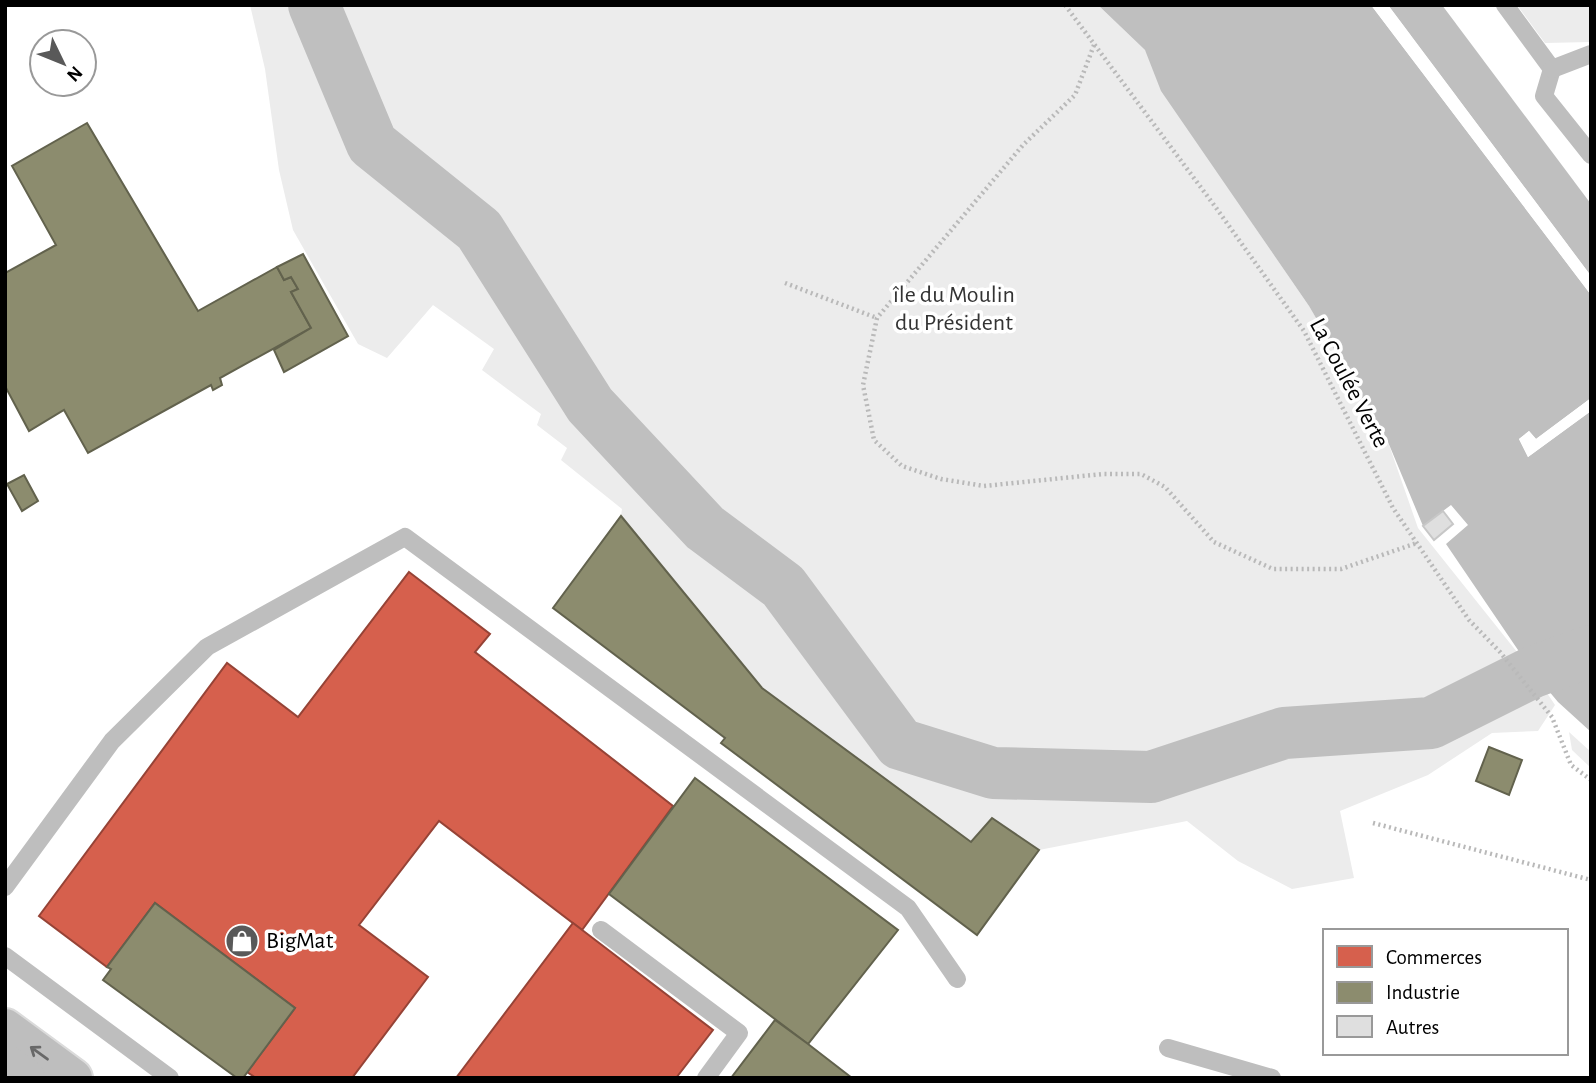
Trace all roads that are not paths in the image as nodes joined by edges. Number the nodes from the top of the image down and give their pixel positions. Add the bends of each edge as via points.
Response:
1 (1505, 5) edge
2 (1591, 54) edge
3 (1552, 69) junction
4 (1591, 155) edge
5 (5, 887) edge
6 (601, 930) dead end
7 (5, 956) edge
8 (957, 979) dead end
9 (5, 1028) edge
10 (1168, 1048) dead end
11 (5, 1063) edge
12 (26, 1078) edge
13 (74, 1078) edge
14 (170, 1078) edge
15 (706, 1078) edge
16 (1272, 1078) edge

1 - 3 lane
2 - 3 lane
3 - 4 lane via 1544,96
5 - 8 lane via 112,741 206,647 405,537 908,908
6 - 15 lane via 739,1034
7 - 14 lane
13 -> 9 main road
10 - 16 lane
11 - 12 main road

